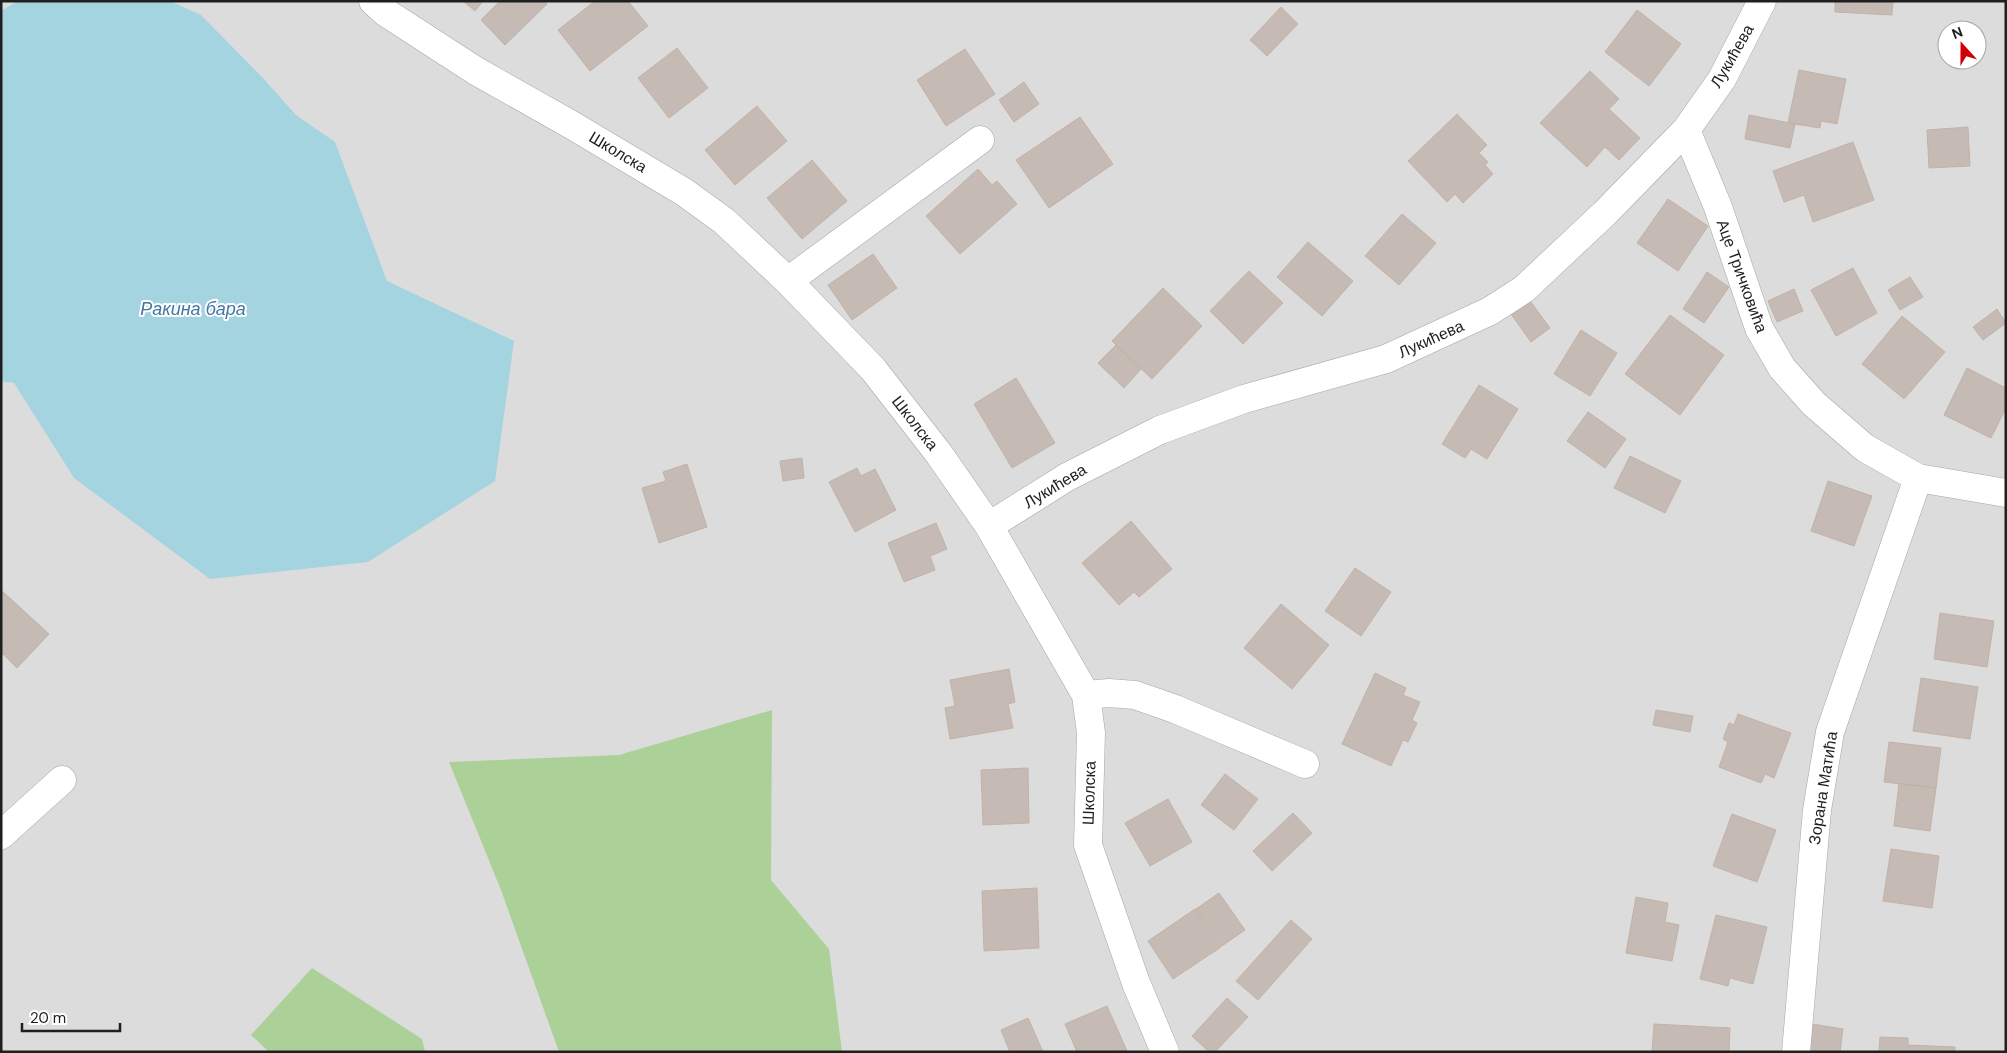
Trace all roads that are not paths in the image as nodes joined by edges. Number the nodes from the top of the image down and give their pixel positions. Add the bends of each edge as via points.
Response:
1 (373, 1) edge
2 (1762, 1) edge
3 (1686, 130) junction
4 (980, 140) dead end
5 (788, 281) junction
6 (1918, 478) junction
7 (2006, 493) edge
8 (989, 526) junction
9 (1086, 695) junction
10 (1305, 764) dead end
11 (62, 780) dead end
12 (1, 835) edge
13 (1165, 1052) edge
14 (1796, 1052) edge

1 - 5 street, Школска via 476,71 684,192 724,222
2 - 3 street, Лукићева via 1722,79
3 - 6 street, Аце Тричковића via 1718,207 1759,328 1782,368 1814,404 1865,448
3 - 8 street, Лукићева via 1524,289 1490,311 1386,359 1244,400 1160,430 1067,477
4 - 5 street
5 - 8 street, Школска via 873,369 939,454
6 - 7 street, Аце Тричковића
6 - 14 street, Зорана Матића via 1830,732 1817,810
8 - 9 street, Школска
9 - 10 street via 1109,692 1135,695
9 - 13 street, Школска via 1091,733 1088,845 1136,983
11 - 12 street

